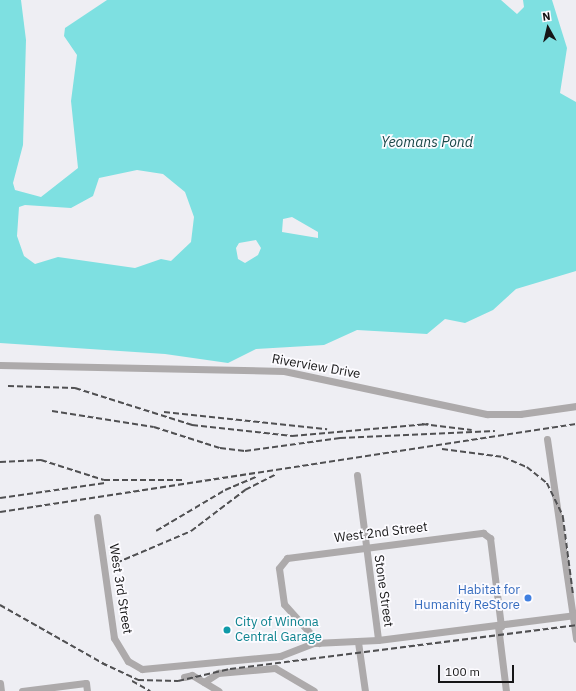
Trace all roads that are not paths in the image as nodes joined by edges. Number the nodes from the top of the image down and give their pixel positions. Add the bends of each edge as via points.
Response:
1 (0, 365) edge
2 (576, 406) edge
3 (547, 440) dead end
4 (357, 475) dead end
5 (97, 517) dead end
6 (365, 547) junction
7 (574, 615) edge
8 (499, 626) junction
9 (576, 639) edge
10 (378, 640) junction
11 (319, 642) junction
12 (358, 642) junction
13 (184, 677) dead end
14 (204, 682) junction
15 (0, 684) edge
16 (87, 687) edge
17 (1, 691) edge
18 (22, 691) edge
19 (219, 691) edge
20 (314, 691) edge
21 (365, 691) edge
22 (506, 691) edge

1 - 2 street, Riverview Drive via 284,371 487,414 520,414
3 - 7 street
4 - 6 street, Stone Street
5 - 11 street, West 3rd Street via 114,638 128,662 142,669 156,670 280,656
6 - 8 street, West 2nd Street via 483,533 490,538
6 - 10 street, Stone Street
6 - 11 street, West 2nd Street via 294,557 282,562 279,568 284,604
7 - 8 street, West 3rd Street
7 - 9 street
8 - 10 street, West 3rd Street
8 - 22 street
10 - 12 street, West 3rd Street
11 - 12 street, West 3rd Street
12 - 21 street
13 - 14 street via 192,674
14 - 19 street
14 - 20 street via 218,673 275,668
15 - 17 street
16 - 18 street

